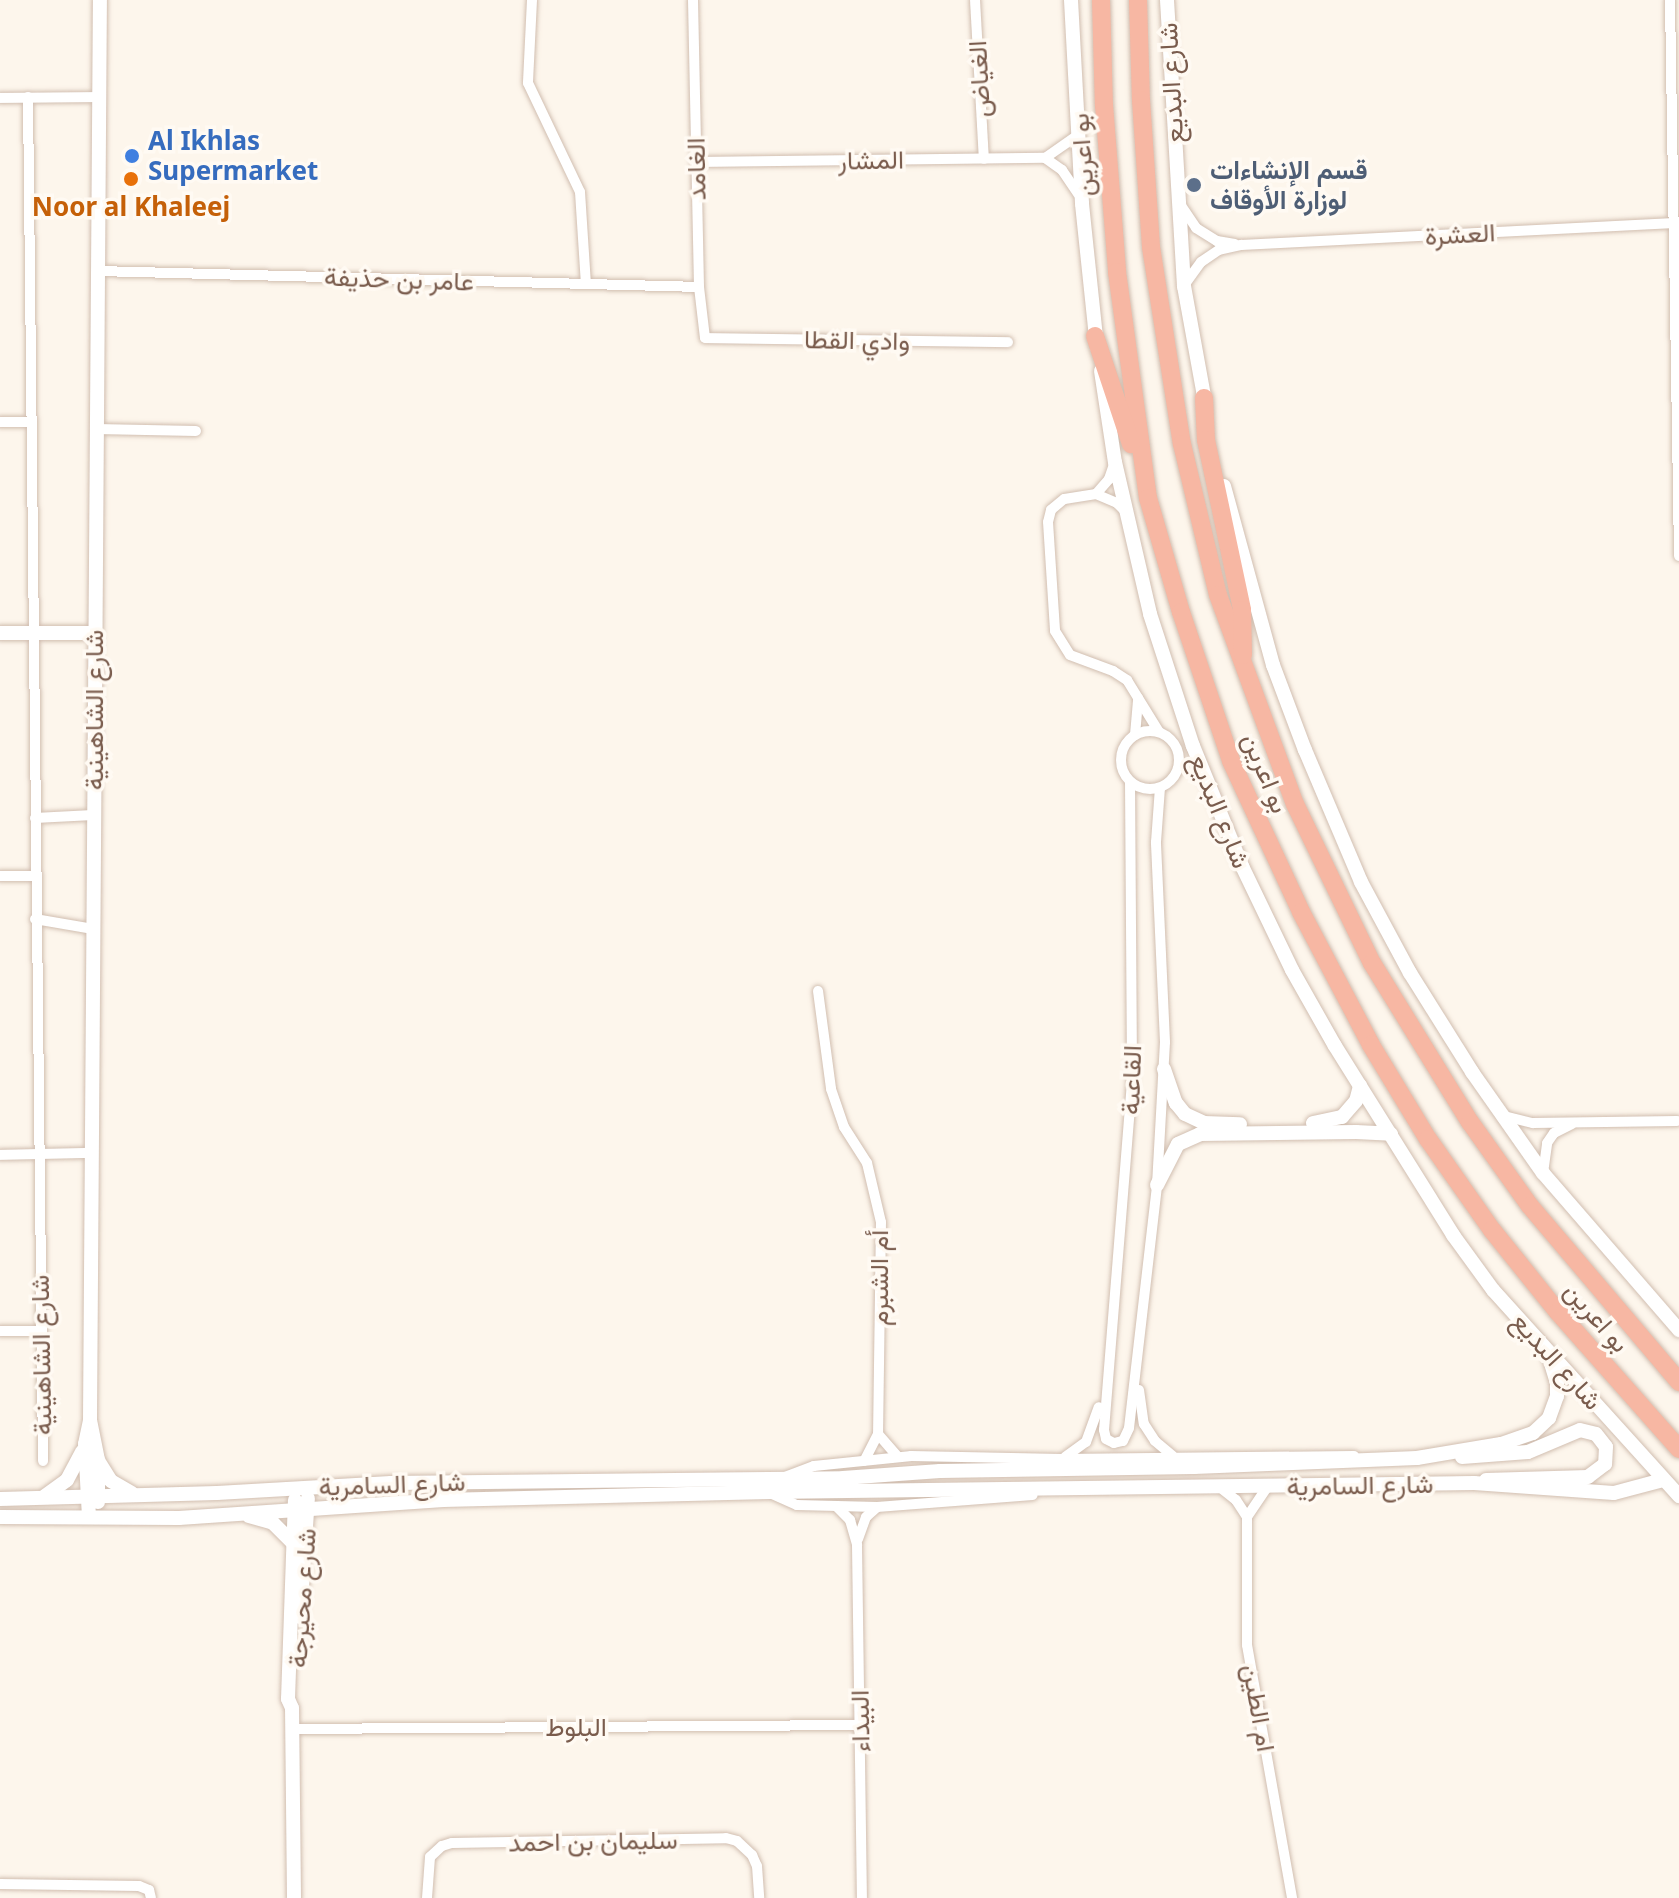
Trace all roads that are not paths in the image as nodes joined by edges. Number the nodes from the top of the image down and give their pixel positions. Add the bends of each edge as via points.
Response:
1 (100, 0) edge
2 (532, 0) edge
3 (693, 0) edge
4 (975, 0) edge
5 (1071, 0) edge
6 (1101, 0) edge
7 (1138, 0) edge
8 (1167, 0) edge
9 (1670, 0) edge
10 (28, 97) junction
11 (99, 97) junction
12 (0, 98) edge
13 (1078, 135) junction
14 (1045, 158) junction
15 (984, 159) junction
16 (696, 162) junction
17 (1177, 200) junction
18 (1082, 204) junction
19 (1675, 223) edge
20 (1241, 245) junction
21 (98, 271) junction
22 (586, 284) junction
23 (1184, 286) junction
24 (699, 287) junction
25 (1095, 336) junction
26 (705, 338) joint
27 (1008, 342) dead end
28 (1204, 398) junction
29 (0, 422) edge
30 (32, 422) junction
31 (96, 429) junction
32 (196, 431) dead end
33 (1115, 462) junction
34 (1096, 494) junction
35 (1148, 498) junction
36 (1126, 513) junction
37 (1679, 556) edge
38 (0, 633) edge
39 (32, 633) junction
40 (95, 633) junction
41 (1242, 666) junction
42 (1138, 698) junction
43 (1159, 732) junction
44 (1135, 735) junction
45 (1130, 782) junction
46 (1160, 788) junction
47 (93, 815) junction
48 (35, 818) junction
49 (0, 876) edge
50 (35, 876) junction
51 (35, 919) junction
52 (93, 929) junction
53 (818, 991) dead end
54 (1164, 1069) junction
55 (1360, 1086) junction
56 (1503, 1115) junction
57 (1678, 1121) edge
58 (1578, 1122) junction
59 (1391, 1134) junction
60 (90, 1153) junction
61 (0, 1155) edge
62 (37, 1155) junction
63 (1543, 1173) junction
64 (1157, 1185) junction
65 (1679, 1330) edge
66 (0, 1331) edge
67 (42, 1331) junction
68 (1546, 1350) junction
69 (1137, 1360) junction
70 (1105, 1378) junction
71 (1679, 1382) edge
72 (90, 1420) junction
73 (878, 1434) junction
74 (85, 1444) junction
75 (1679, 1449) edge
76 (897, 1456) junction
77 (1173, 1456) junction
78 (1417, 1458) junction
79 (1062, 1459) junction
80 (1366, 1459) junction
81 (98, 1460) junction
82 (43, 1461) dead end
83 (864, 1461) junction
84 (619, 1478) junction
85 (783, 1478) junction
86 (1663, 1480) junction
87 (1474, 1483) junction
88 (302, 1487) junction
89 (1267, 1487) junction
90 (1221, 1488) junction
91 (1054, 1489) junction
92 (769, 1492) junction
93 (92, 1495) junction
94 (140, 1495) junction
95 (619, 1496) junction
96 (1679, 1496) edge
97 (43, 1497) junction
98 (0, 1499) edge
99 (343, 1505) junction
100 (836, 1506) junction
101 (301, 1507) junction
102 (877, 1507) junction
103 (217, 1516) junction
104 (0, 1517) edge
105 (89, 1517) junction
106 (1247, 1517) junction
107 (299, 1539) junction
108 (857, 1545) junction
109 (860, 1725) junction
110 (291, 1729) junction
111 (0, 1884) edge
112 (151, 1898) edge
113 (294, 1898) edge
114 (427, 1898) edge
115 (759, 1898) edge
116 (862, 1898) edge
117 (1292, 1898) edge

1 - 11 street, شارع الشاهينية
2 - 22 street via 528,83 580,192
3 - 16 street, الغامد
4 - 15 street, الغياض
5 - 13 street, شارع البديع
6 - 35 highway, بو اعرين via 1117,272
7 - 41 highway, بو اعرين via 1146,178 1164,349 1200,532
8 - 17 street, شارع البديع
9 - 19 street
10 - 11 street
10 - 12 street
10 - 30 street, شارع الشاهينية
11 - 21 street, شارع الشاهينية
13 - 14 street
13 - 18 street, شارع البديع
14 - 15 street, المشار
14 - 18 street via 1075,185
15 - 16 street, المشار
16 - 24 street, الغامد
17 - 20 street, العشرة via 1196,228 1217,241
17 - 23 street, شارع البديع
18 - 25 street, شارع البديع
19 - 20 street, العشرة
19 - 37 street
20 - 23 street, العشرة via 1219,250 1201,262
21 - 22 street, عامر بن حذيفة
21 - 31 street, شارع الشاهينية
22 - 24 street, عامر بن حذيفة
23 - 28 street, شارع البديع
24 - 26 street, الغامد
25 - 33 street, شارع البديع
25 - 35 highway
26 - 27 street, وادي القطا
28 - 41 highway via 1206,440 1242,610
28 - 56 street, شارع البديع via 1273,665 1305,750 1361,882 1403,960
29 - 30 street
30 - 39 street, شارع الشاهينية
31 - 32 street
31 - 40 street, شارع الشاهينية
33 - 34 street
33 - 36 street, شارع البديع
34 - 36 street
34 - 42 street via 1064,499 1051,510 1055,631 1070,655 1113,671 1127,680
35 - 75 highway, بو اعرين via 1185,626 1242,786 1371,1045 1492,1230
36 - 55 street, شارع البديع via 1150,614 1193,746 1242,866 1292,970
38 - 39 street
39 - 40 street
39 - 48 street, شارع الشاهينية
40 - 47 street, شارع الشاهينية
41 - 71 highway, بو اعرين via 1319,858 1402,1014 1530,1206
42 - 43 street
42 - 44 street
43 - 44 street
43 - 46 street via 1177,748 1180,760 1178,771
44 - 45 street via 1121,757
45 - 46 street
45 - 70 street, القاعية via 1132,1082
46 - 54 street, القاعية via 1156,833
47 - 48 street
47 - 52 street, شارع الشاهينية
48 - 50 street, شارع الشاهينية
49 - 50 street
50 - 51 street, شارع الشاهينية
51 - 52 street
51 - 62 street, شارع الشاهينية
52 - 60 street, شارع الشاهينية
53 - 73 street, أم الشبرم via 831,1089 844,1127 867,1163 881,1222
54 - 55 street via 1180,1110 1216,1124 1335,1121 1356,1101
54 - 64 street, القاعية
55 - 59 street, شارع البديع
56 - 58 street via 1527,1123
56 - 63 street, شارع البديع
57 - 58 street
58 - 63 street via 1549,1139
59 - 64 street via 1200,1134 1178,1144
59 - 68 street, شارع البديع via 1453,1235
60 - 62 street
60 - 72 street, شارع الشاهينية
61 - 62 street
62 - 67 street, شارع الشاهينية
63 - 65 street, شارع البديع
64 - 69 street, القاعية
66 - 67 street
67 - 82 street, شارع الشاهينية
68 - 78 street, شارع السامرية via 1557,1396 1549,1418 1533,1433 1501,1444
68 - 86 street, شارع البديع
69 - 70 street, القاعية via 1128,1434 1119,1443 1104,1434
69 - 77 street, القاعية via 1144,1424
70 - 79 street, القاعية via 1094,1428 1080,1448
72 - 74 street, شارع الشاهينية
72 - 81 street, شارع الشاهينية
73 - 76 street
73 - 83 street, أم الشبرم
74 - 93 street, شارع الشاهينية
74 - 97 street via 72,1475
76 - 79 street, شارع السامرية
76 - 83 street, شارع السامرية
77 - 79 street, شارع السامرية
77 - 80 street, شارع السامرية via 1339,1454
78 - 80 street, شارع السامرية
78 - 87 street via 1518,1454 1580,1430 1596,1434 1606,1447 1605,1464 1588,1477 1505,1477
80 - 85 street, شارع السامرية
81 - 93 street, شارع الشاهينية
81 - 94 street via 116,1485
83 - 85 street, شارع السامرية via 802,1469
84 - 85 street, شارع السامرية
84 - 88 street, شارع السامرية
84 - 95 street
86 - 87 street, شارع السامرية via 1614,1493
86 - 96 street, شارع البديع
87 - 89 street, شارع السامرية
88 - 94 street, شارع السامرية
88 - 101 street, شارع محيرجة
89 - 90 street, شارع السامرية
89 - 106 street
90 - 91 street, شارع السامرية
90 - 106 street
91 - 92 street, شارع السامرية
91 - 102 street, شارع السامرية
92 - 95 street, شارع السامرية
92 - 100 street, شارع السامرية via 797,1505
93 - 94 street, شارع السامرية
93 - 97 street, شارع السامرية
93 - 105 street, شارع الشاهينية
95 - 99 street, شارع السامرية
97 - 98 street, شارع السامرية
99 - 101 street, شارع السامرية
99 - 107 street via 318,1519
100 - 102 street, شارع السامرية
100 - 108 street, البيداء via 852,1525
101 - 103 street, شارع السامرية
101 - 107 street, شارع محيرجة
102 - 108 street, البيداء via 866,1517
103 - 105 street, شارع السامرية
103 - 107 street via 267,1519
104 - 105 street, شارع السامرية
106 - 117 street, ام الطين via 1247,1645
107 - 110 street, شارع محيرجة
108 - 109 street, البيداء
109 - 110 street, البلوط
109 - 116 street, البيداء
110 - 113 street, شارع محيرجة
111 - 112 street via 139,1886 149,1890
114 - 115 street, سليمان بن احمد via 430,1857 452,1843 726,1838 752,1855

